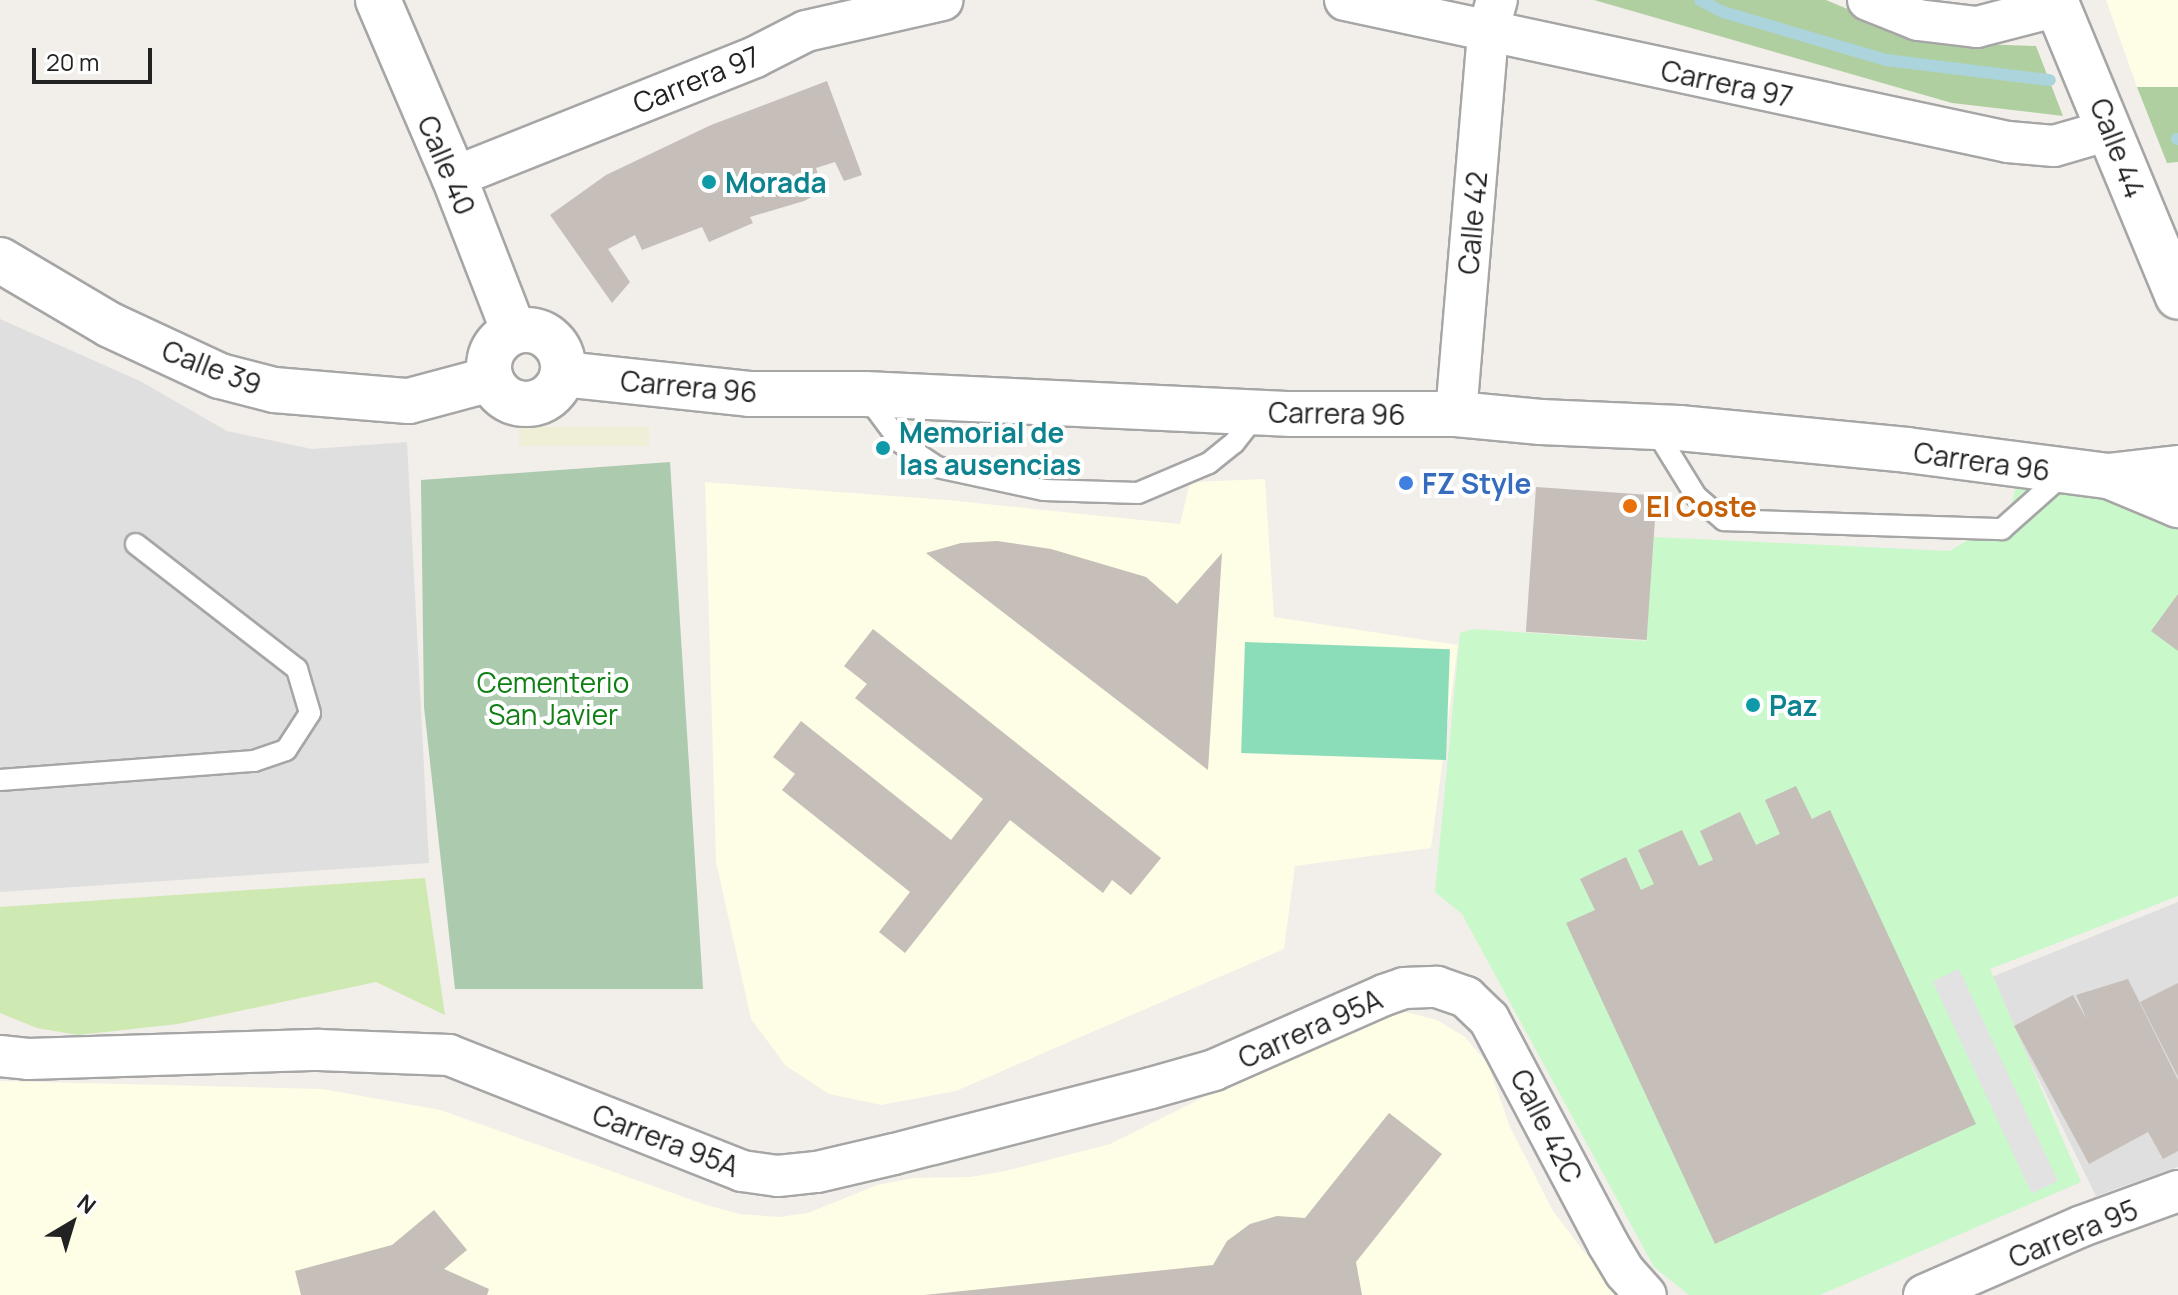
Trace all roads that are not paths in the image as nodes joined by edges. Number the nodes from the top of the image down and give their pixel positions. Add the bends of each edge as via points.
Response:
1 (378, 0) edge
2 (943, 0) edge
3 (1345, 0) edge
4 (1868, 0) edge
5 (2057, 3) edge
6 (800, 16) edge
7 (1492, 16) edge
8 (2109, 130) junction
9 (454, 177) junction
10 (0, 260) edge
11 (2178, 297) edge
12 (514, 332) junction
13 (563, 374) junction
14 (491, 379) junction
15 (865, 394) junction
16 (1258, 412) junction
17 (1456, 414) junction
18 (1653, 427) junction
19 (2178, 468) edge
20 (2065, 473) junction
21 (2108, 476) junction
22 (2178, 505) edge
23 (136, 544) dead end
24 (0, 780) edge
25 (1456, 992) joint
26 (0, 1056) edge
27 (2178, 1191) edge
28 (1635, 1284) edge
29 (1924, 1295) edge

1 - 9 street, Calle 40
2 - 6 street, Carrera 97
3 - 7 street, Carrera 97
4 - 5 street via 1918,20 1977,27
5 - 8 street, Calle 44
6 - 9 street, Carrera 97 via 755,57
7 - 8 street, Carrera 97 via 2008,142 2054,146
7 - 17 street, Calle 42
8 - 11 street, Calle 44
9 - 12 street, Calle 40
10 - 14 street, Calle 39 via 110,325 220,376 274,390 409,401
12 - 13 street via 545,334 563,358
12 - 14 street via 492,353
13 - 14 street via 558,388 533,404 507,399
13 - 15 street, Carrera 96 via 749,394
15 - 16 street, Carrera 96
15 - 16 lane via 901,443 937,467 1044,490 1138,493 1209,463 1234,443
16 - 17 street, Carrera 96
17 - 18 street, Carrera 96
18 - 20 street, Carrera 96 via 1907,450
18 - 20 lane via 1696,496 1724,520 2002,529
19 - 21 street, Carrera 96
20 - 21 street, Carrera 96
21 - 22 street, Carrera 96
23 - 24 lane via 297,669 310,713 286,750 254,761
25 - 26 street, Carrera 95A via 1423,985 1404,988 1214,1070 894,1154 778,1176 742,1171 449,1055 319,1050
25 - 28 street, Calle 42C via 1478,1007 1501,1038
27 - 29 street, Carrera 95

